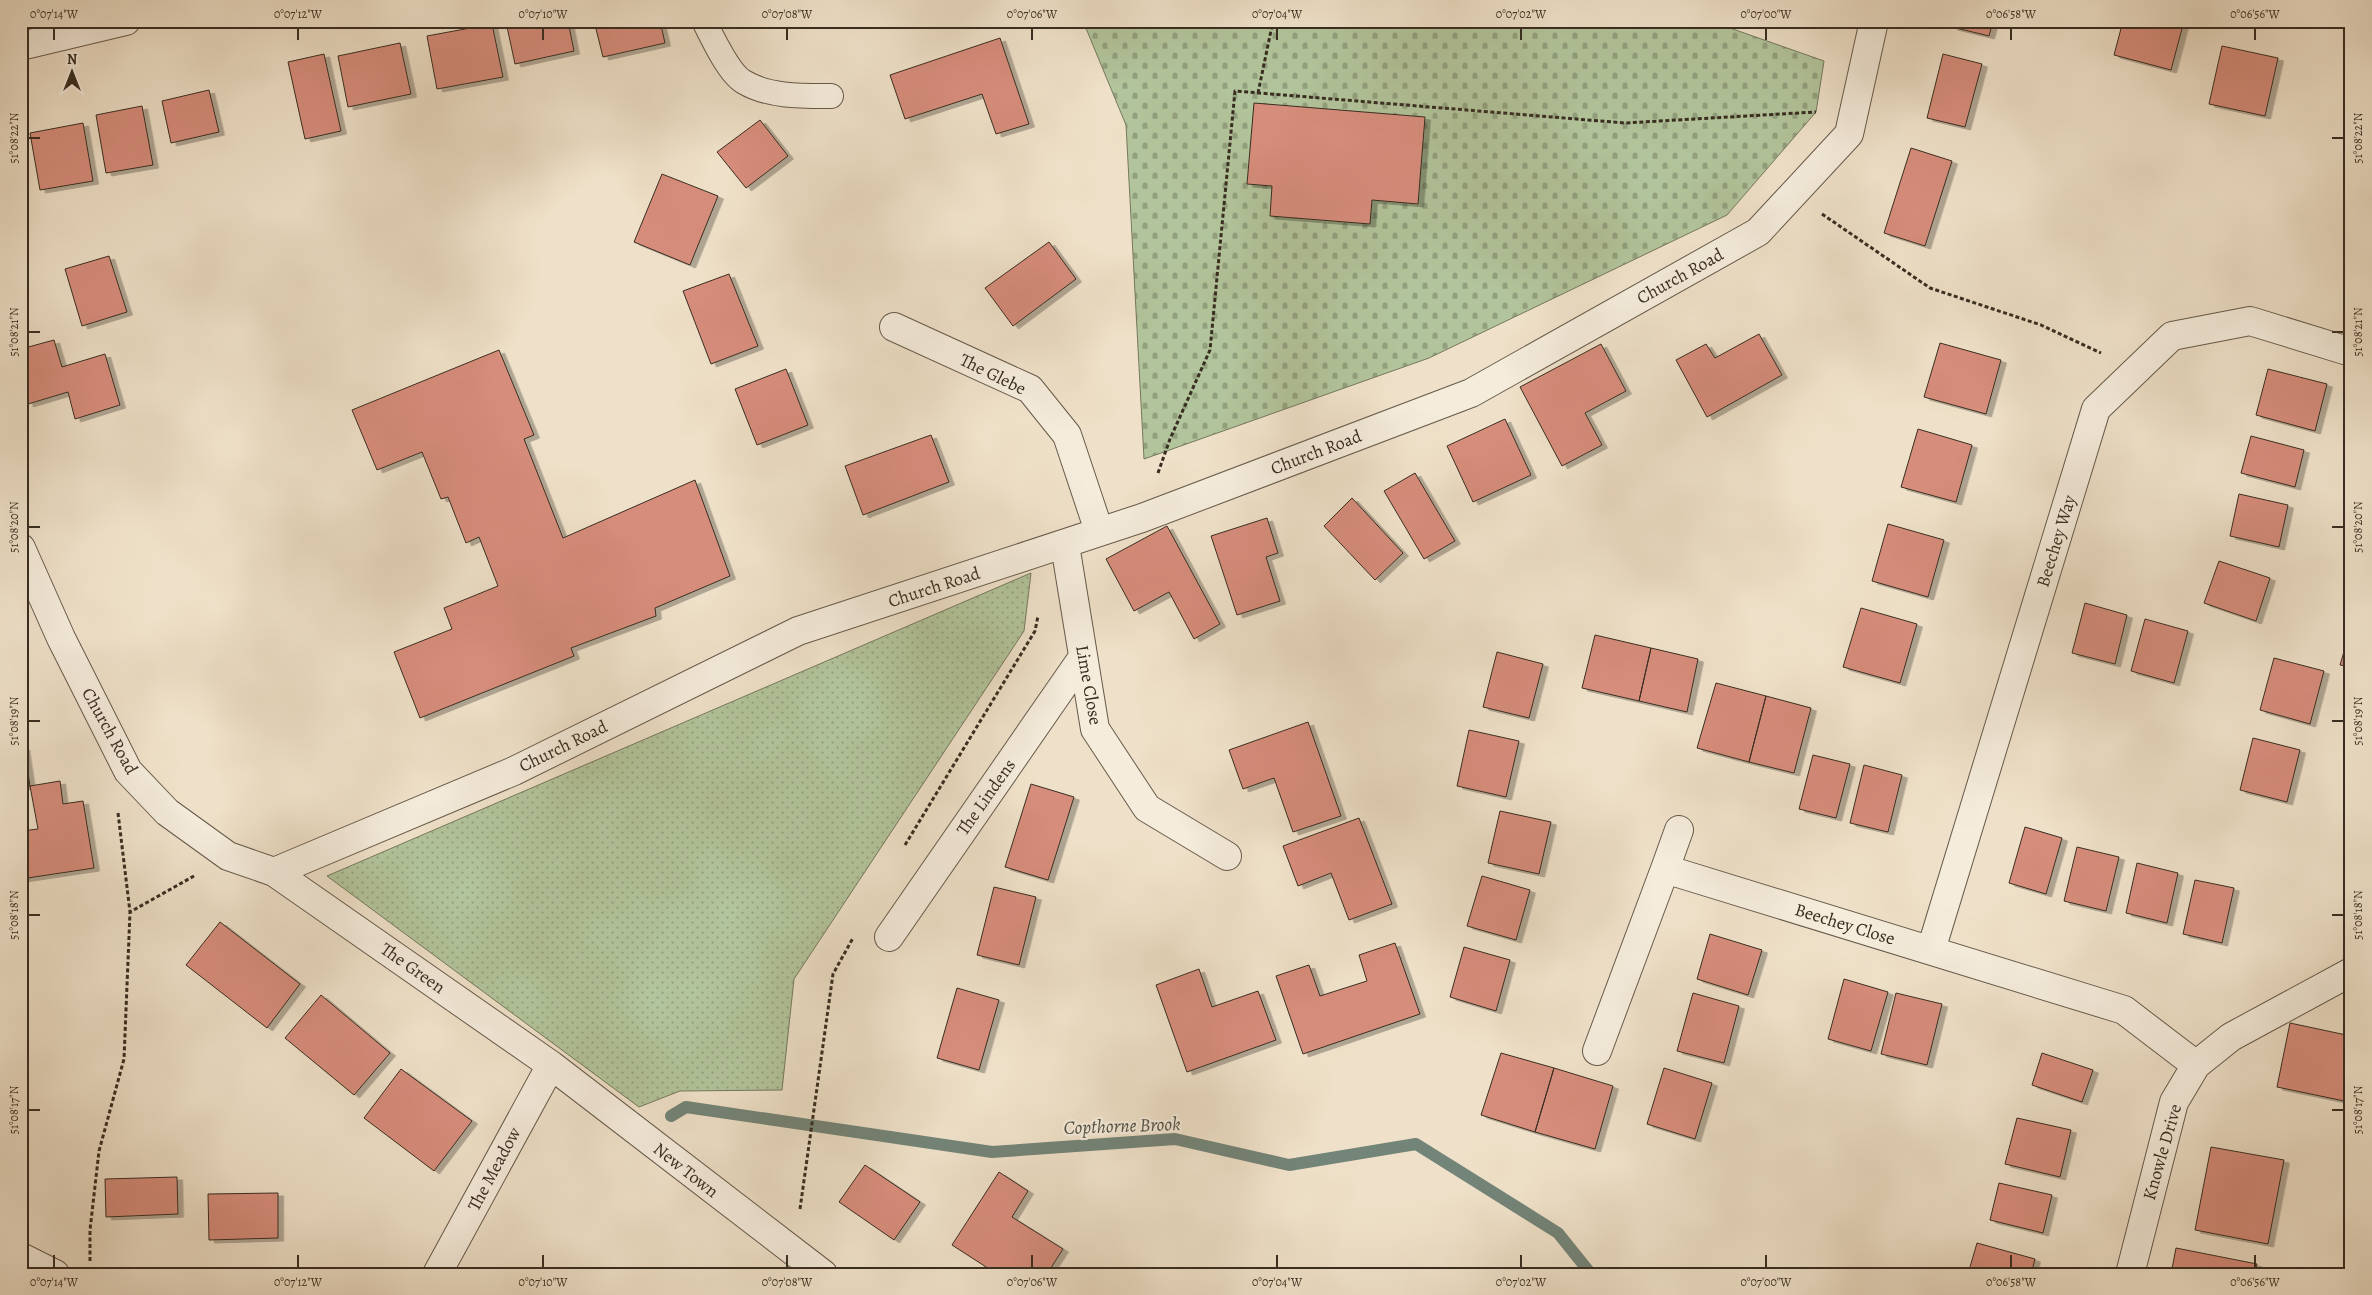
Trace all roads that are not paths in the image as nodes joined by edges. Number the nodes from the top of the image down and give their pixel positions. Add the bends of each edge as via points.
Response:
1 (126, 21) edge
2 (704, 21) edge
3 (1874, 21) edge
4 (21, 46) edge
5 (831, 96) dead end
6 (894, 327) dead end
7 (2351, 352) edge
8 (1099, 531) junction
9 (1065, 545) junction
10 (21, 548) edge
11 (1083, 657) junction
12 (1679, 830) dead end
13 (1227, 856) dead end
14 (1665, 869) junction
15 (274, 872) junction
16 (889, 937) dead end
17 (1931, 950) junction
18 (2351, 972) edge
19 (1597, 1051) dead end
20 (550, 1065) junction
21 (2196, 1065) junction
22 (21, 1257) edge
23 (792, 1263) edge
24 (55, 1274) edge
25 (437, 1274) edge
26 (823, 1274) edge
27 (2130, 1274) edge

1 - 4 street
2 - 5 lane via 724,59 742,82 769,92
3 - 8 street, Church Road via 1849,134 1758,232 1471,394 1142,518
6 - 8 street, The Glebe via 1030,389 1067,436
7 - 17 street, Beechey Way via 2250,321 2172,336 2096,409
8 - 9 street, Church Road
9 - 11 street, Lime Close
9 - 15 street, Church Road via 798,631 514,771
10 - 15 street, Church Road via 61,638 128,771 168,812 228,856
11 - 13 street, Lime Close via 1095,729 1147,808
11 - 16 street, The Lindens
12 - 14 street
14 - 17 street, Beechey Close
14 - 19 street
15 - 20 street, The Green
17 - 21 street, Beechey Close via 2124,1010
18 - 21 street, Knowle Drive via 2231,1037
20 - 23 street, New Town
20 - 25 street, The Meadow
21 - 27 street, Knowle Drive via 2174,1102
22 - 24 street
23 - 26 street, New Town

